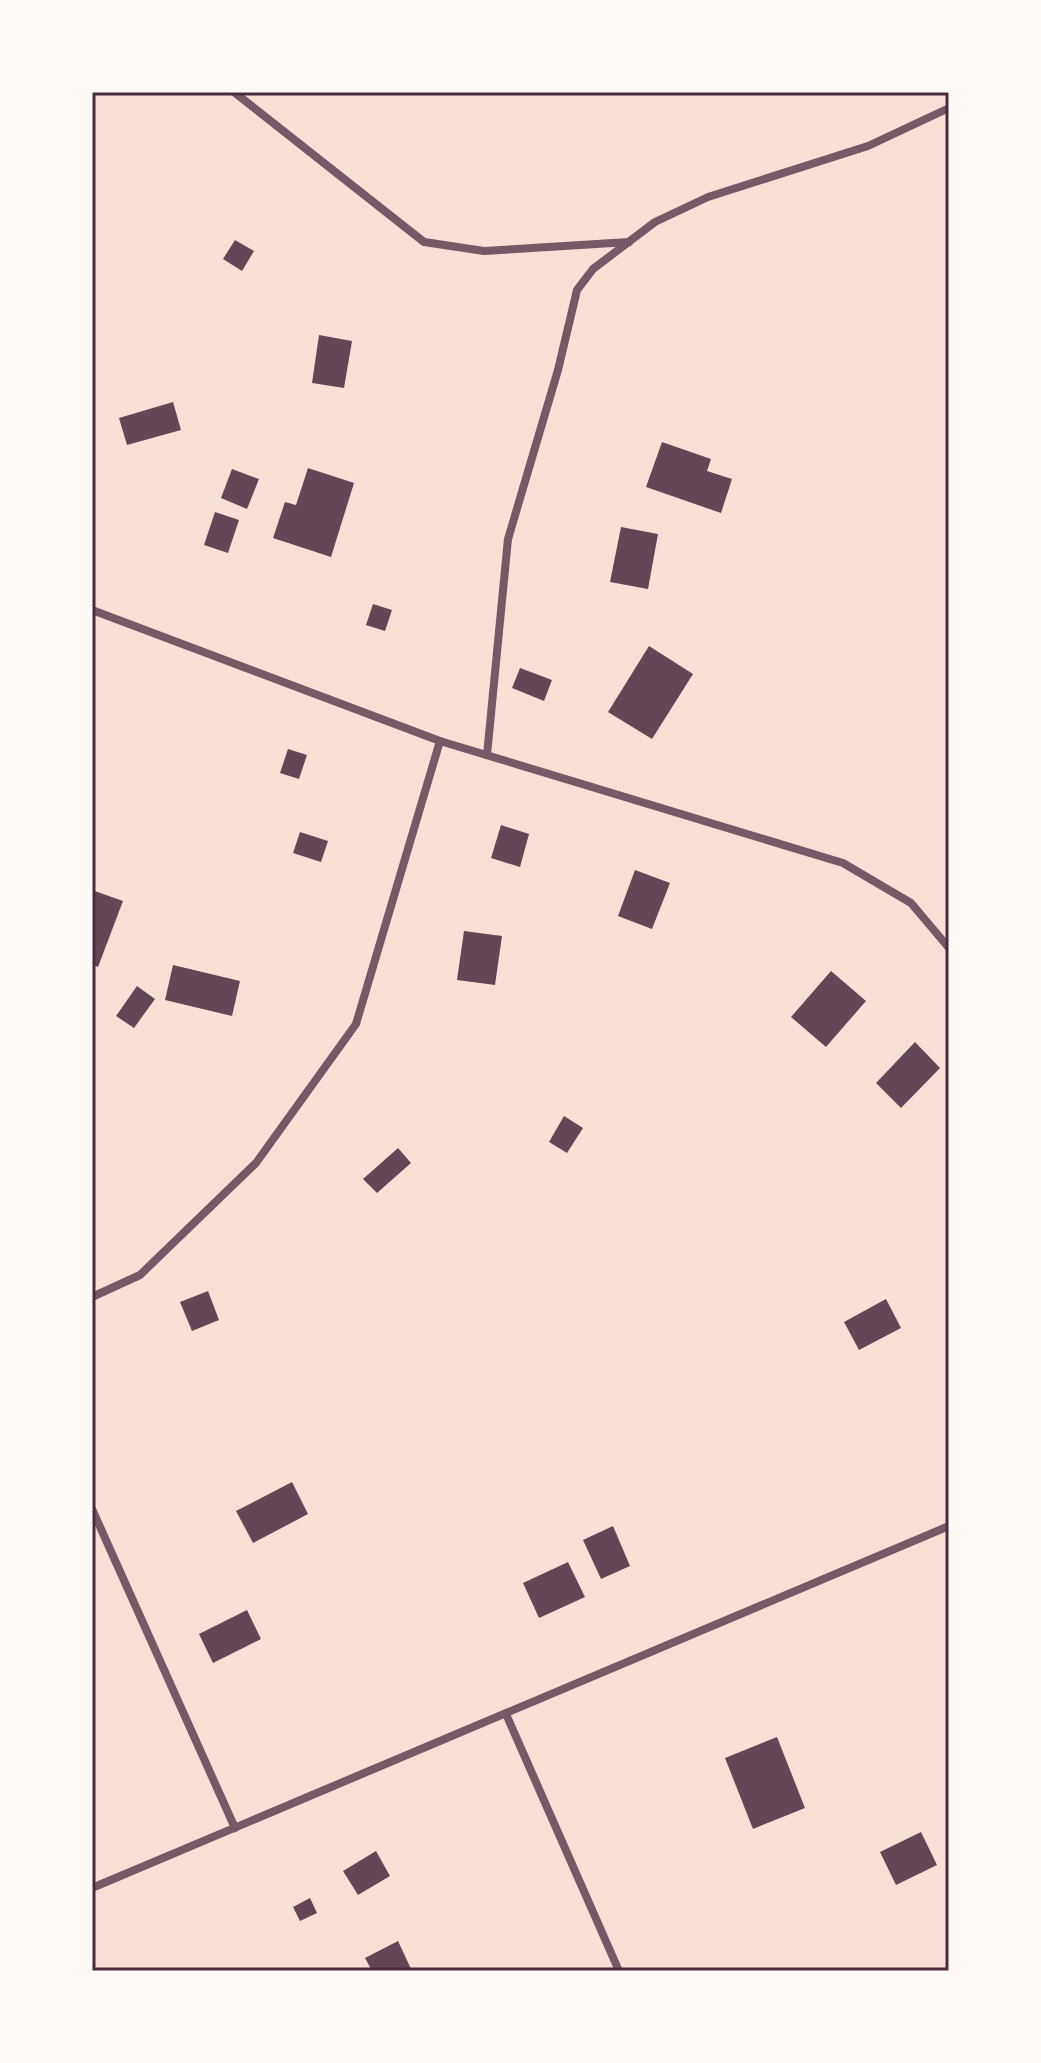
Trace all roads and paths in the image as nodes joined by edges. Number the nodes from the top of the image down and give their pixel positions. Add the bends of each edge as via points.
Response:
1 (234, 92) edge
2 (949, 108) edge
3 (630, 242) junction
4 (92, 610) edge
5 (440, 741) junction
6 (487, 755) junction
7 (949, 948) edge
8 (92, 1297) edge
9 (92, 1509) edge
10 (949, 1526) edge
11 (506, 1714) junction
12 (235, 1828) junction
13 (92, 1888) edge
14 (619, 1971) edge

1 - 3 street via 424,242 484,251
2 - 3 street via 868,146 708,197 655,222
3 - 6 street via 593,269 577,290 508,539
4 - 5 street
5 - 6 street
5 - 8 street via 356,1024 256,1163 140,1275
6 - 7 street via 843,863 911,903
9 - 12 street
10 - 11 street
11 - 12 street
11 - 14 street
12 - 13 street

